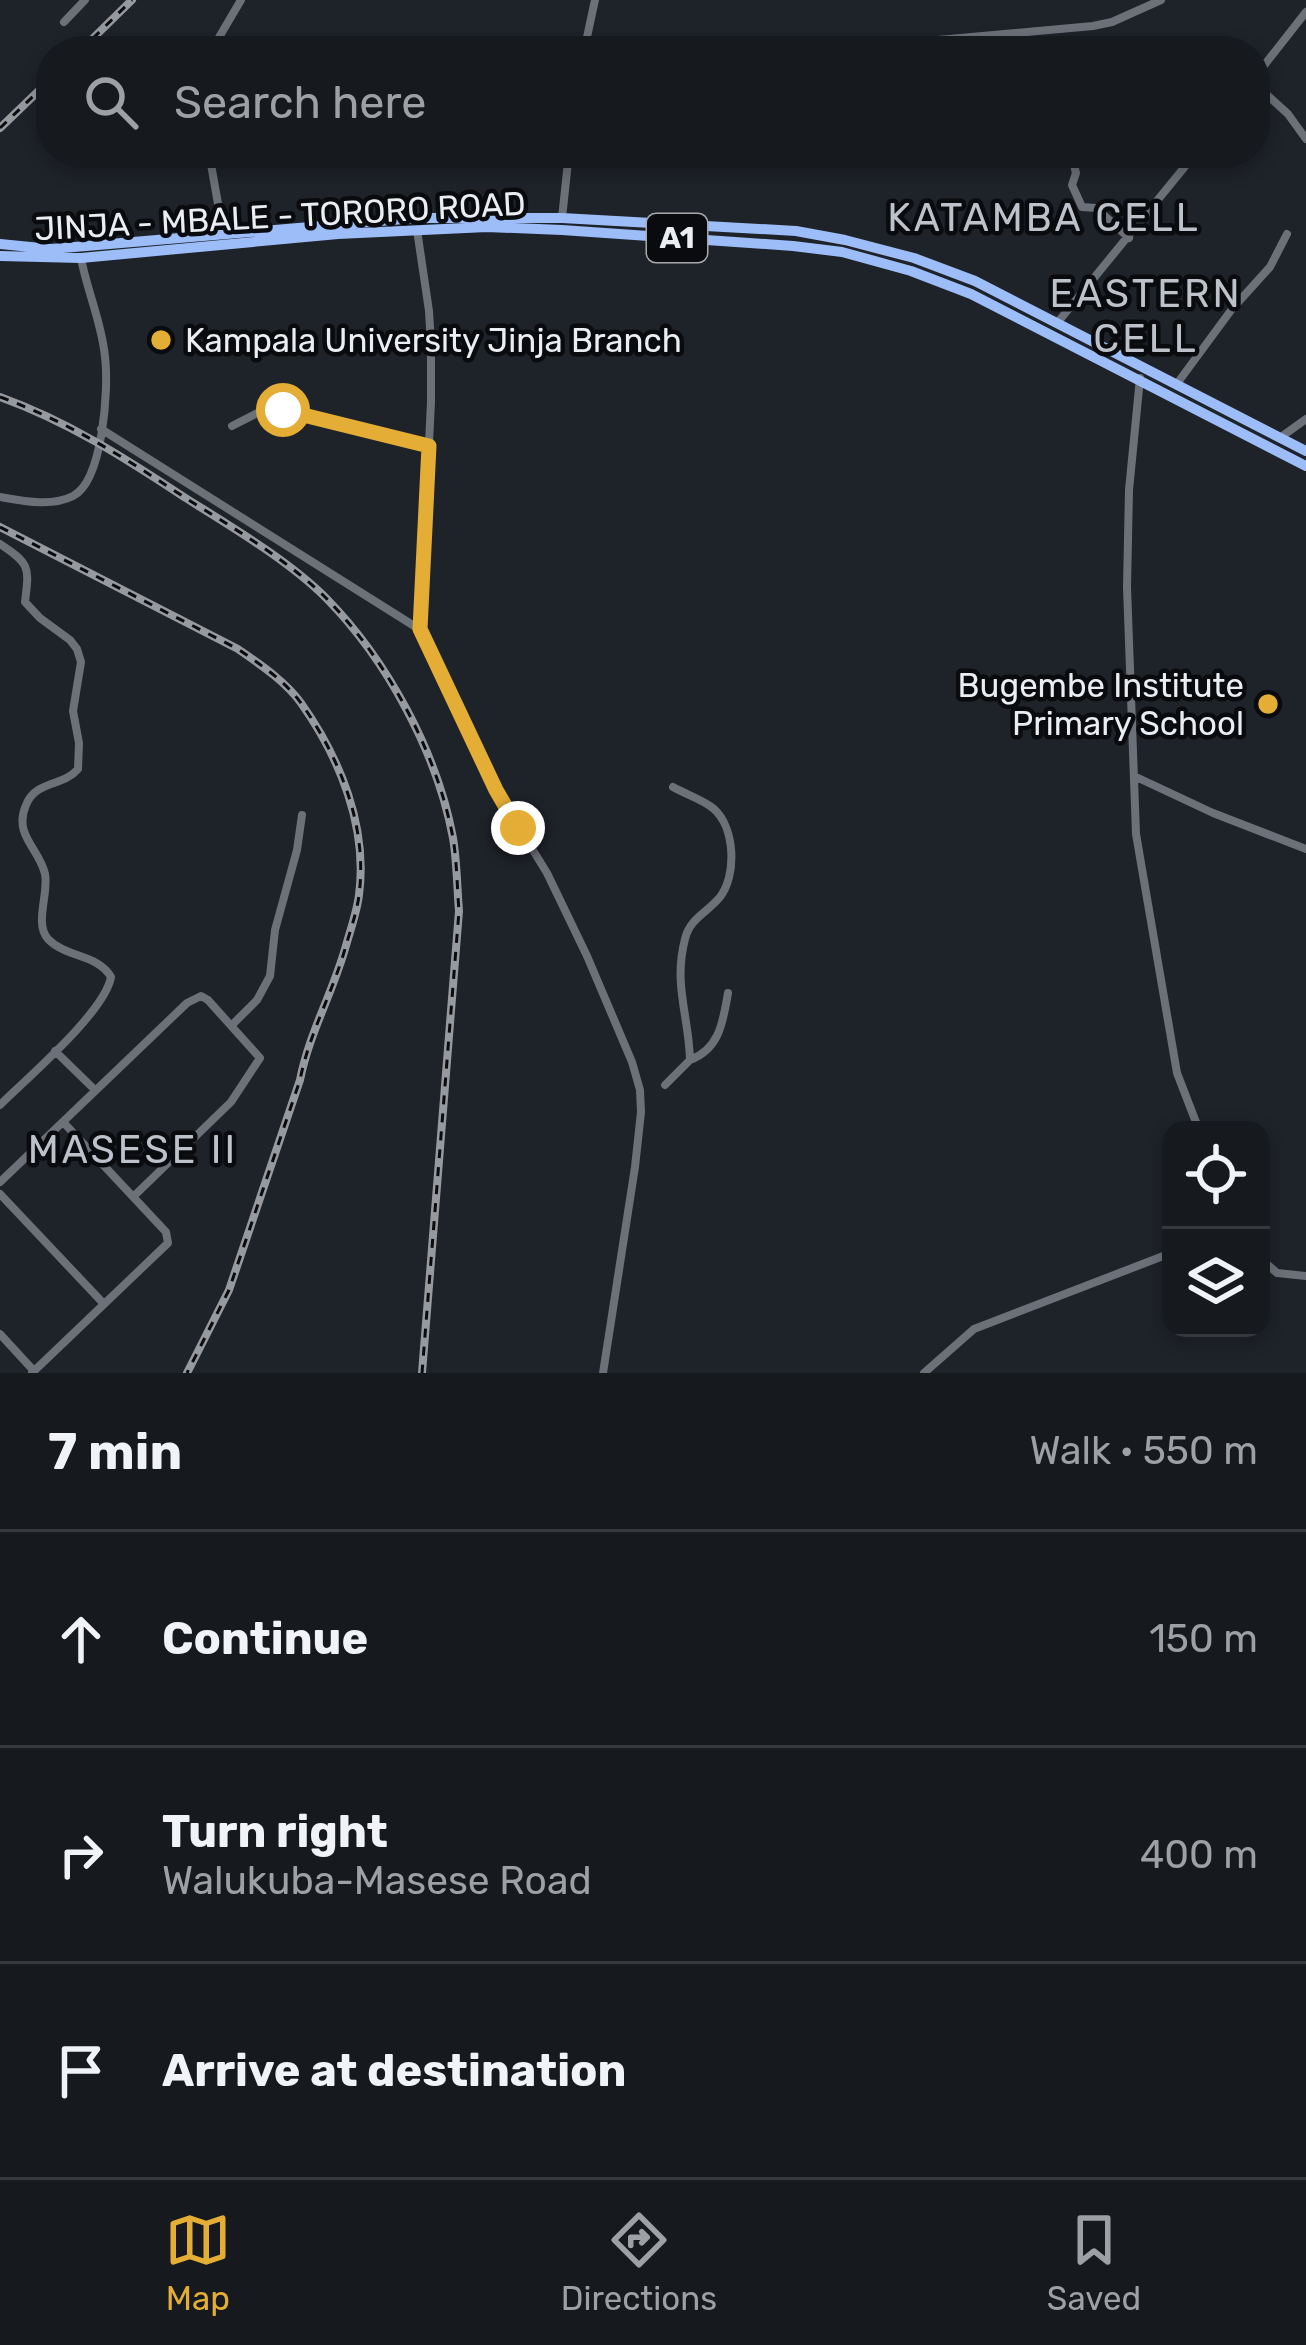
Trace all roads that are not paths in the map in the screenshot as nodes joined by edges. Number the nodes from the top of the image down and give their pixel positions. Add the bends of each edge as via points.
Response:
1 (85, 0) edge
2 (241, 0) edge
3 (595, 0) edge
4 (1161, 0) edge
5 (1306, 12) edge
6 (64, 22) dead end
7 (220, 36) edge
8 (587, 36) edge
9 (982, 36) edge
10 (1270, 60) edge
11 (1270, 95) edge
12 (1306, 139) edge
13 (212, 168) edge
14 (568, 168) edge
15 (1075, 168) edge
16 (1184, 168) edge
17 (562, 218) junction
18 (417, 229) junction
19 (223, 232) junction
20 (1287, 234) dead end
21 (1129, 238) junction
22 (0, 244) edge
23 (0, 256) edge
24 (81, 258) junction
25 (1058, 322) junction
26 (1140, 378) junction
27 (1176, 385) junction
28 (1306, 419) edge
29 (232, 426) dead end
30 (101, 429) junction
31 (1280, 438) junction
32 (429, 446) junction
33 (1306, 451) edge
34 (1306, 466) edge
35 (0, 497) edge
36 (0, 544) edge
37 (420, 629) junction
38 (1134, 776) junction
39 (673, 787) dead end
40 (302, 815) dead end
41 (1306, 850) edge
42 (728, 993) dead end
43 (232, 1025) junction
44 (55, 1051) junction
45 (690, 1060) junction
46 (665, 1085) dead end
47 (95, 1090) junction
48 (0, 1105) edge
49 (1196, 1121) edge
50 (64, 1123) junction
51 (0, 1182) edge
52 (0, 1194) edge
53 (134, 1196) junction
54 (1162, 1256) edge
55 (1270, 1267) edge
56 (1306, 1276) edge
57 (104, 1304) junction
58 (0, 1334) edge
59 (33, 1372) edge
60 (602, 1373) edge
61 (924, 1373) edge

1 - 6 street
2 - 7 street
3 - 8 street
4 - 9 street via 1093,26
5 - 10 street
11 - 12 street
13 - 19 street
14 - 17 street
15 - 21 street via 1082,207 1096,208
16 - 21 street
17 - 19 highway, JINJA - MBALE - TORORO ROAD / A1 via 415,218
17 - 25 highway, JINJA - MBALE - TORORO ROAD / A1 via 845,240 943,268
18 - 24 highway, JINJA - MBALE - TORORO ROAD / A1
18 - 26 highway, JINJA - MBALE - TORORO ROAD / A1 via 562,230 842,252 943,281
18 - 32 street via 429,311
19 - 22 highway, JINJA - MBALE - TORORO ROAD / A1 via 50,249
20 - 27 street
21 - 25 street
23 - 24 highway, JINJA - MBALE - TORORO ROAD / A1
24 - 30 street via 105,353
25 - 27 highway, JINJA - MBALE - TORORO ROAD / A1
26 - 34 highway, JINJA - MBALE - TORORO ROAD / A1
26 - 38 street via 1127,587
27 - 31 highway, JINJA - MBALE - TORORO ROAD / A1
28 - 31 street
29 - 32 street via 265,409
30 - 35 street via 81,491 58,501
30 - 37 street
31 - 33 highway, JINJA - MBALE - TORORO ROAD / A1
32 - 37 street
36 - 44 street via 27,566 25,602 70,640 81,662 73,711 78,770 33,793 22,830 46,879 47,938 111,977
37 - 60 street via 587,956 637,1076 635,1167
38 - 41 street
38 - 49 street via 1164,1009
39 - 45 street via 712,807 730,842 726,886 689,925 684,943 679,976
40 - 43 street via 270,976
42 - 45 street via 715,1041
43 - 47 street via 208,1000 193,998
43 - 53 street via 260,1058 231,1102
44 - 47 street
44 - 48 street
45 - 46 street
47 - 50 street
50 - 51 street
50 - 53 street
52 - 57 street
53 - 57 street via 168,1243
54 - 61 street via 969,1331
55 - 56 street
57 - 59 street
58 - 59 street

